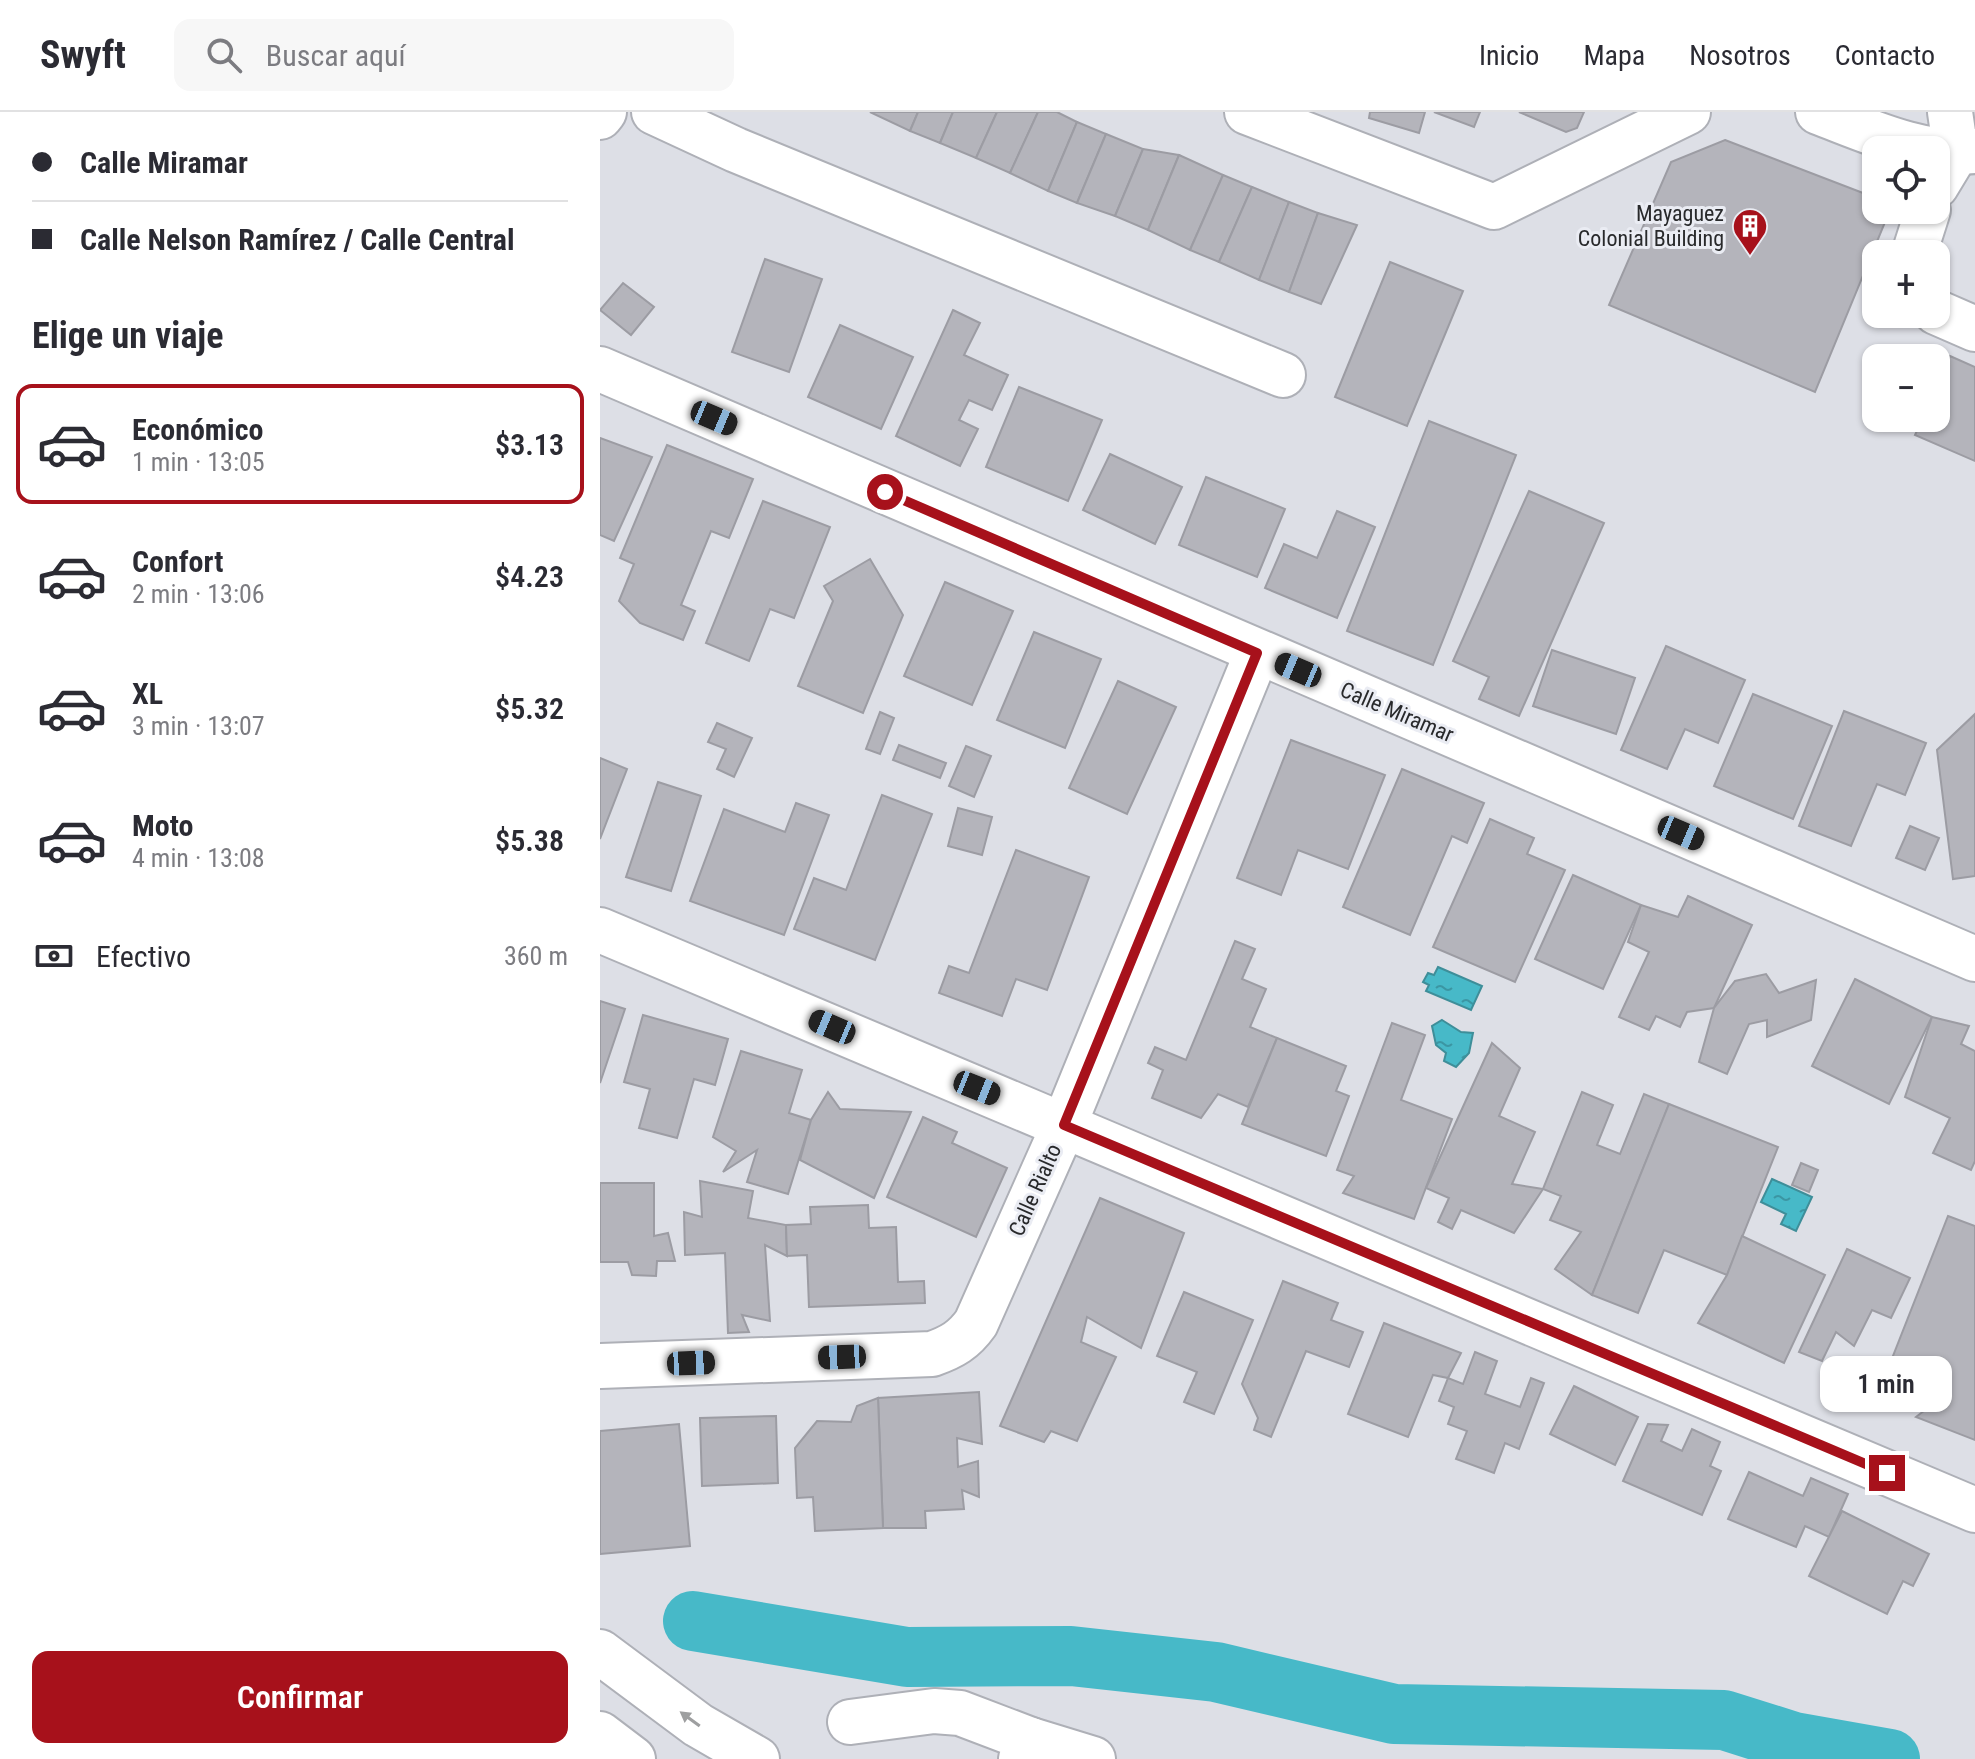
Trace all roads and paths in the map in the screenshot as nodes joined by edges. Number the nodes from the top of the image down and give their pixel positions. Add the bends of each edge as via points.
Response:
1 (604, 112) edge
2 (654, 112) edge
3 (1247, 112) edge
4 (1688, 112) edge
5 (1818, 112) edge
6 (600, 117) edge
7 (1954, 151) edge
8 (1950, 318) edge
9 (1975, 329) edge
10 (600, 369) edge
11 (1283, 375) dead end
12 (1257, 653) junction
13 (600, 930) edge
14 (1975, 959) edge
15 (1064, 1125) junction
16 (600, 1366) edge
17 (1975, 1510) edge
18 (600, 1652) edge
19 (850, 1722) dead end
20 (600, 1734) edge
21 (1026, 1749) edge
22 (633, 1759) edge
23 (757, 1759) edge
24 (1093, 1759) edge

1 - 6 main road
2 - 11 main road
3 - 4 main road via 1494,207
5 - 7 main road via 1887,138
8 - 9 main road
10 - 12 main road, Calle Miramar
12 - 14 main road, Calle Miramar
12 - 15 main road, Calle Rialto
13 - 15 main road
15 - 16 main road, Calle Rialto via 976,1323 952,1347 932,1354
15 - 17 main road
23 -> 18 main road via 698,1725
19 - 21 main road via 934,1711 960,1713
20 - 22 main road
21 - 24 main road

